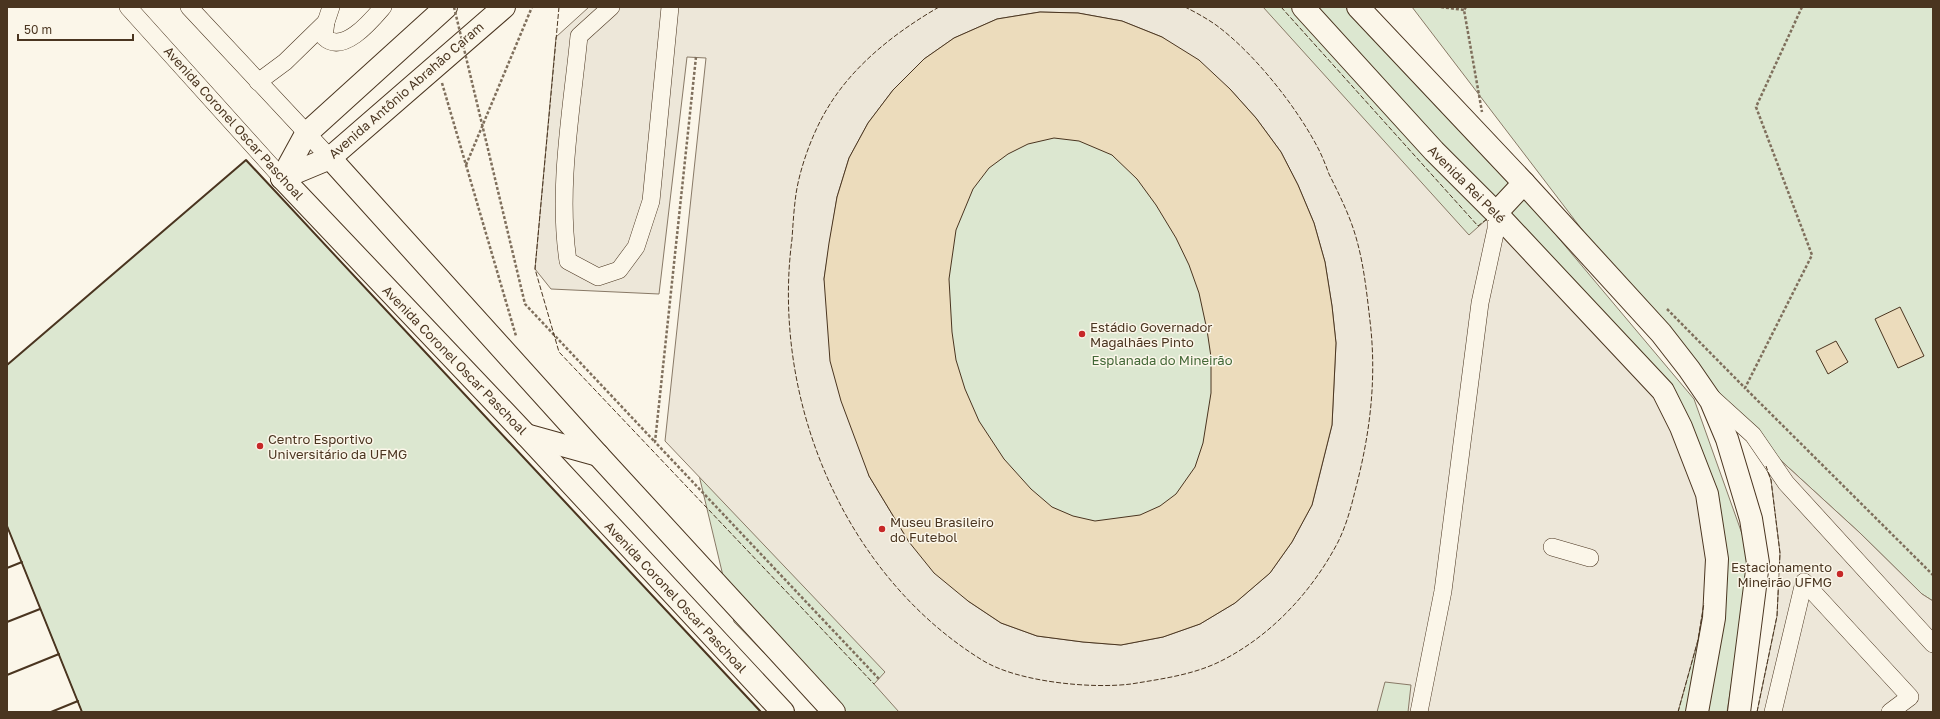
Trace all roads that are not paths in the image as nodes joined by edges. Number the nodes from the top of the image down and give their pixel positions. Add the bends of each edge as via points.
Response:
1 (128, 7) edge
2 (189, 7) edge
3 (383, 7) edge
4 (446, 7) edge
5 (504, 7) edge
6 (611, 7) edge
7 (670, 7) edge
8 (1303, 7) edge
9 (1325, 7) edge
10 (1358, 7) edge
11 (329, 15) edge
12 (1336, 46) junction
13 (258, 82) junction
14 (306, 134) junction
15 (330, 158) junction
16 (282, 178) junction
17 (1524, 183) junction
18 (1496, 213) junction
19 (1704, 390) junction
20 (526, 435) junction
21 (598, 455) junction
22 (1552, 547) dead end
23 (1590, 558) dead end
24 (1933, 644) edge
25 (783, 712) edge
26 (834, 712) edge
27 (1419, 712) edge
28 (1697, 712) edge
29 (1739, 712) edge
30 (1774, 712) edge
31 (1890, 712) edge

1 - 16 street, Avenida Coronel Oscar Paschoal
2 - 13 street
3 - 11 street via 363,29 339,43 330,42 324,37
4 - 14 main road
5 - 15 main road, Avenida Antônio Abrahão Caram
6 - 7 street via 579,36 564,192 564,234 568,261 598,277 619,270 636,247 651,201
8 - 12 main road, Avenida Rei Pelé
9 - 12 main road
10 - 17 main road
11 - 13 street via 285,62
12 - 18 main road, Avenida Rei Pelé
13 - 14 street
14 - 15 street
14 - 16 main road
15 - 16 main road, Avenida Antônio Abrahão Caram
15 - 21 main road
16 - 20 main road, Avenida Coronel Oscar Paschoal
17 - 18 main road
17 - 19 main road via 1661,333
18 - 27 street via 1496,229 1480,303 1443,591
18 - 28 main road, Avenida Rei Pelé via 1662,391 1681,427 1707,494 1717,559 1714,618
19 - 24 street via 1753,435 1786,483
19 - 29 main road via 1727,439 1751,518 1758,563
20 - 21 main road
20 - 25 main road, Avenida Coronel Oscar Paschoal
21 - 26 main road
22 - 23 street
30 - 31 street via 1804,582 1910,697

